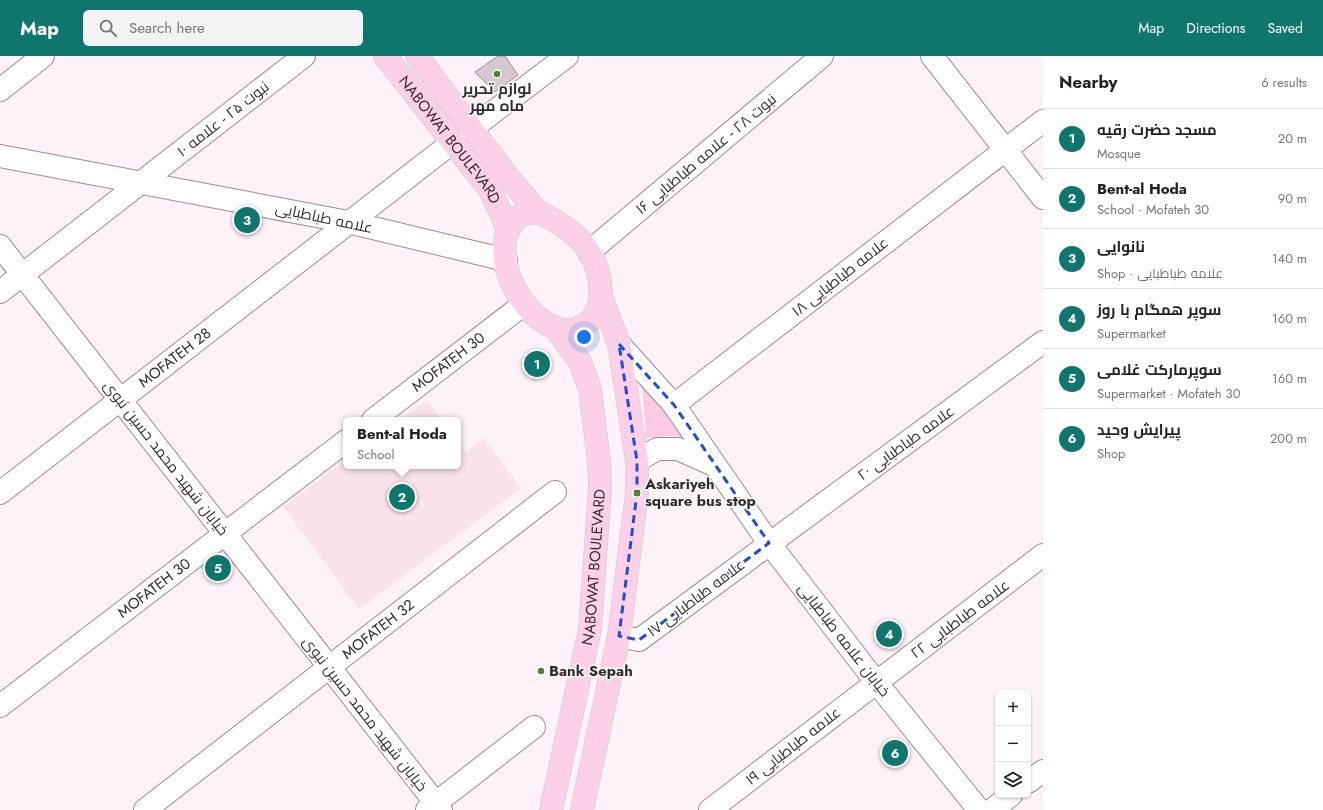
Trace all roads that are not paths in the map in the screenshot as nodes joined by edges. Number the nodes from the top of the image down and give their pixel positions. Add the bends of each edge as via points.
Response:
1 (43, 56) edge
2 (304, 56) edge
3 (385, 56) edge
4 (417, 56) edge
5 (567, 56) edge
6 (822, 56) edge
7 (932, 56) edge
8 (0, 90) edge
9 (1043, 120) edge
10 (471, 129) junction
11 (453, 142) junction
12 (1006, 150) junction
13 (0, 156) edge
14 (142, 183) junction
15 (1043, 198) edge
16 (538, 212) junction
17 (348, 222) junction
18 (508, 229) junction
19 (0, 246) edge
20 (589, 252) junction
21 (506, 260) junction
22 (23, 275) junction
23 (0, 292) edge
24 (600, 294) junction
25 (524, 304) junction
26 (557, 330) junction
27 (1043, 342) edge
28 (619, 344) junction
29 (120, 400) junction
30 (674, 405) junction
31 (377, 417) edge
32 (343, 442) edge
33 (637, 461) junction
34 (714, 465) junction
35 (555, 492) dead end
36 (0, 493) edge
37 (225, 534) junction
38 (769, 543) junction
39 (1043, 555) edge
40 (619, 636) junction
41 (329, 667) junction
42 (876, 682) junction
43 (0, 706) edge
44 (534, 727) dead end
45 (1043, 771) edge
46 (1031, 780) edge
47 (1007, 798) edge
48 (434, 808) edge
49 (145, 810) edge
50 (551, 810) edge
51 (582, 810) edge
52 (710, 810) edge
53 (979, 810) edge
54 (992, 810) edge

1 - 8 street
2 - 14 street, نبوت ۲۵ - علامه ۱۰
3 - 11 main road, NABOWAT BOULEVARD
4 - 10 main road, NABOWAT BOULEVARD
5 - 10 street
6 - 20 street, نبوت ۲۸ - علامه طباطبایی ۱۶
7 - 12 street
9 - 12 street, علامه طباطبایی ۱۸
10 - 16 main road, NABOWAT BOULEVARD
11 - 17 street, MOFATEH 28
11 - 18 main road, NABOWAT BOULEVARD via 490,190
12 - 15 street
12 - 30 street, علامه طباطبایی ۱۸
13 - 14 street, علامه طباطبایی
14 - 17 street, علامه طباطبایی
14 - 22 street, نبوت ۲۵ - علامه ۱۰
16 - 18 main road via 519,216
16 - 20 main road via 556,220
17 - 21 street, علامه طباطبایی
17 - 29 street, MOFATEH 28
18 - 21 main road via 504,244
19 - 22 street, خیابان شهید محمد حسین نبوی
20 - 24 main road via 599,274
21 - 25 main road via 510,278
22 - 23 street, نبوت ۲۵ - علامه ۱۰
22 - 29 street, خیابان شهید محمد حسین نبوی
24 - 26 main road via 598,310 588,323 573,330
24 - 28 main road, NABOWAT BOULEVARD
25 - 26 main road via 538,318
25 - 31 street, MOFATEH 30
26 - 50 main road, NABOWAT BOULEVARD via 580,362 590,389 600,488 590,629
27 - 38 street, علامه طباطبایی ۲۰
28 - 30 street, خیابان علامه طباطبایی
28 - 33 main road, NABOWAT BOULEVARD
29 - 36 street, MOFATEH 28
29 - 37 street, خیابان شهید محمد حسین نبوی
30 - 34 street, خیابان علامه طباطبایی
32 - 37 street, MOFATEH 30
33 - 34 street via 657,449 678,449
33 - 40 main road, NABOWAT BOULEVARD via 637,493
34 - 38 street, خیابان علامه طباطبایی
35 - 41 street, MOFATEH 32
37 - 41 street, خیابان شهید محمد حسین نبوی
37 - 43 street, MOFATEH 30
38 - 40 street, علامه طباطبایی ۱۷ via 639,640
38 - 42 street, خیابان علامه طباطبایی
39 - 42 street, علامه طباطبایی ۲۲
40 - 51 main road, NABOWAT BOULEVARD
41 - 48 street, خیابان شهید محمد حسین نبوی
41 - 49 street, MOFATEH 32
42 - 52 street, علامه طباطبایی ۱۹
42 - 53 street, خیابان علامه طباطبایی
44 - 48 street
45 - 46 street
47 - 54 street

